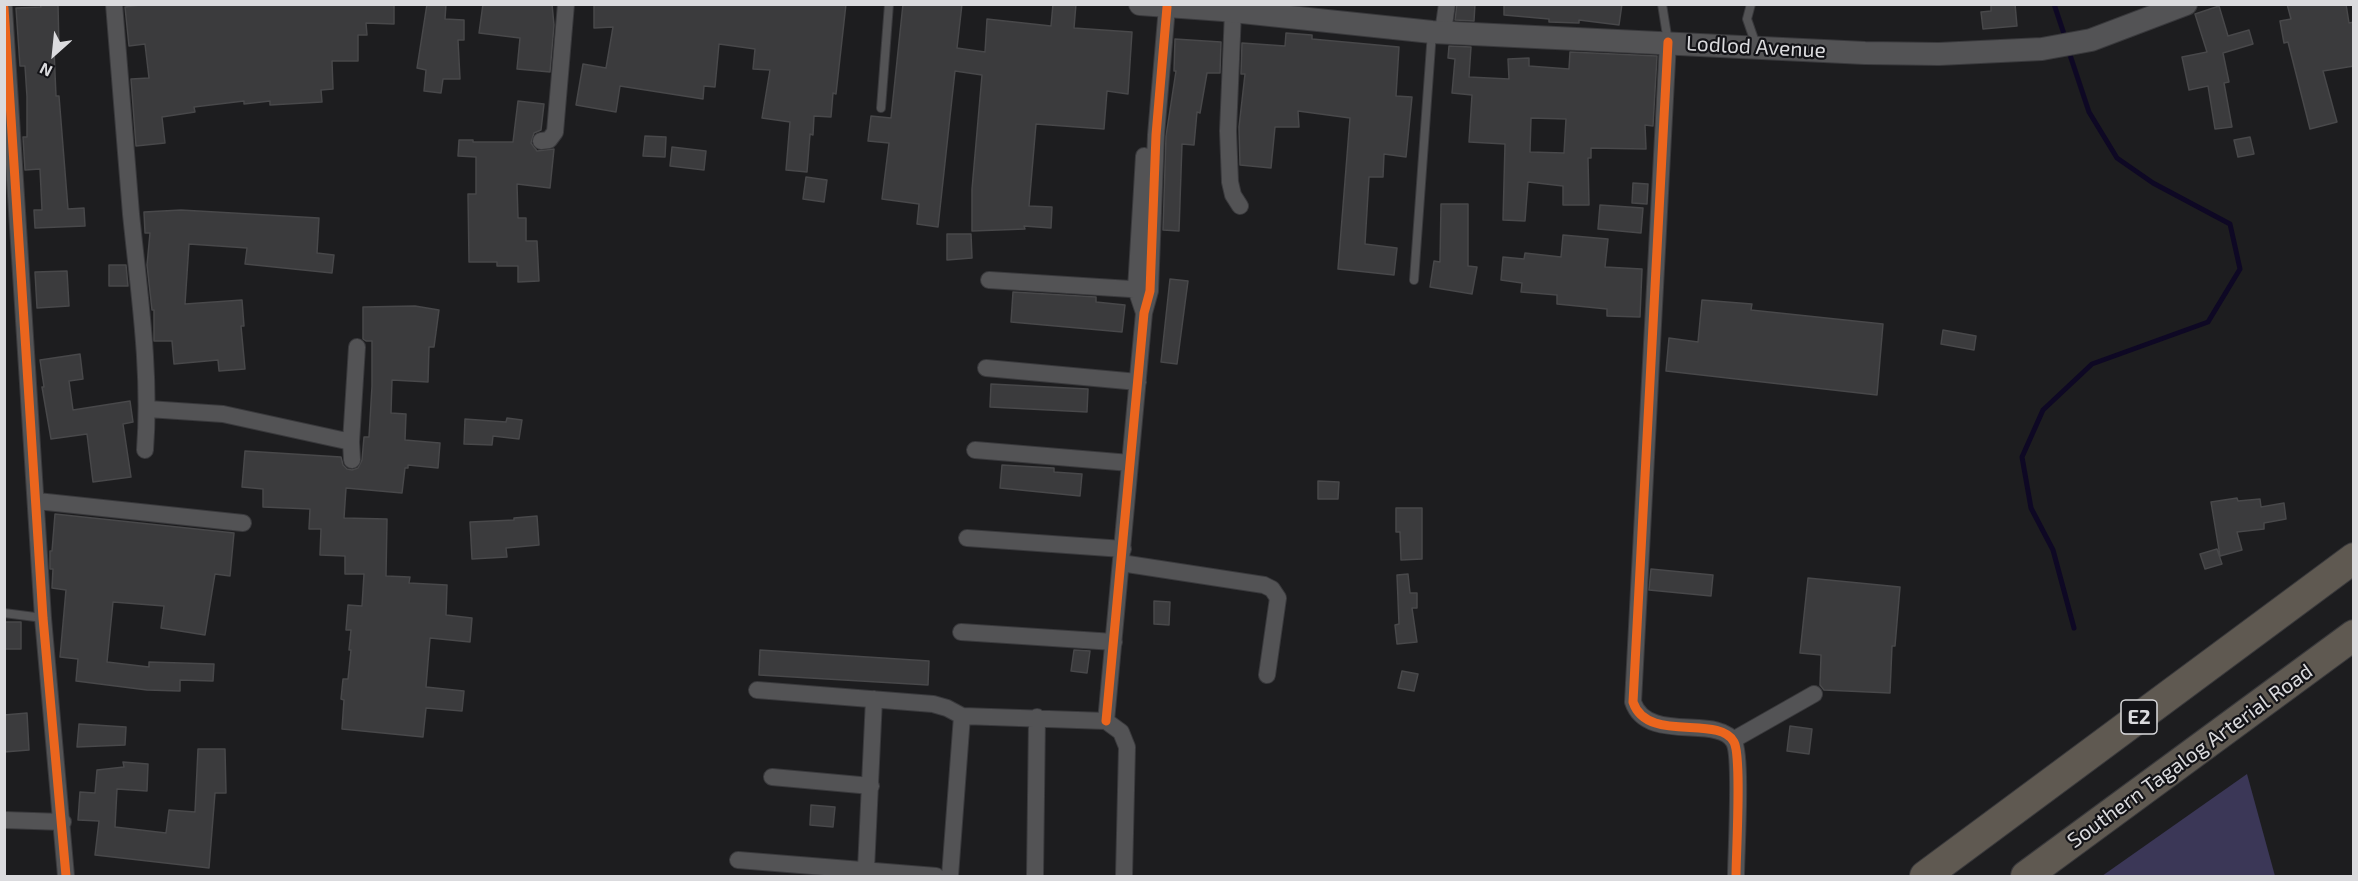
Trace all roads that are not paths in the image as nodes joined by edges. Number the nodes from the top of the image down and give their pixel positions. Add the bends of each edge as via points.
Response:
1 (114, 4) edge
2 (566, 4) edge
3 (889, 4) edge
4 (1447, 4) edge
5 (1662, 4) edge
6 (1751, 4) edge
7 (2182, 5) edge
8 (1154, 6) edge
9 (4, 8) edge
10 (1226, 9) edge
11 (1438, 32) junction
12 (1668, 42) junction
13 (1758, 48) junction
14 (881, 108) dead end
15 (541, 141) dead end
16 (1240, 206) dead end
17 (989, 280) dead end
18 (1414, 280) dead end
19 (1143, 290) junction
20 (357, 347) dead end
21 (986, 368) dead end
22 (1138, 382) junction
23 (148, 409) junction
24 (351, 442) junction
25 (145, 450) dead end
26 (975, 450) dead end
27 (352, 460) dead end
28 (1130, 463) junction
29 (37, 501) junction
30 (243, 523) dead end
31 (967, 538) dead end
32 (1122, 556) junction
33 (2354, 558) edge
34 (4, 613) edge
35 (43, 618) junction
36 (961, 632) dead end
37 (2354, 635) edge
38 (1114, 642) junction
39 (1267, 675) dead end
40 (757, 690) dead end
41 (1814, 694) dead end
42 (874, 699) junction
43 (962, 716) junction
44 (1037, 717) junction
45 (1106, 721) junction
46 (1733, 740) junction
47 (772, 777) dead end
48 (871, 786) junction
49 (4, 820) edge
50 (63, 822) junction
51 (738, 860) dead end
52 (866, 869) junction
53 (66, 876) edge
54 (936, 876) edge
55 (950, 876) edge
56 (1035, 876) edge
57 (1124, 876) edge
58 (1736, 876) edge
59 (1925, 876) edge
60 (2026, 876) edge

1 - 23 street via 147,361
2 - 15 street via 555,132 549,140
3 - 14 lane
4 - 11 street
5 - 12 lane
6 - 13 lane via 1747,19
7 - 13 main road, Lodlod Avenue via 2091,40 2042,48 1940,54
8 - 10 main road, Lodlod Avenue
8 - 19 street
9 - 29 street
10 - 11 main road, Lodlod Avenue
10 - 16 street via 1230,182
11 - 12 main road, Lodlod Avenue
11 - 18 lane
12 - 13 main road, Lodlod Avenue
12 - 46 street via 1633,702 1642,718 1654,723 1716,732
17 - 19 street
19 - 22 street
20 - 24 street
21 - 22 street
22 - 28 street
23 - 24 street via 223,414
23 - 25 street
24 - 27 street
26 - 28 street
28 - 32 street
29 - 30 street
29 - 35 street
31 - 32 street
32 - 38 street
32 - 39 street via 1264,585 1272,590 1278,598
33 - 59 highway, E2
34 - 35 lane
35 - 50 street
36 - 38 street
37 - 60 highway, Southern Tagalog Arterial Road
38 - 45 street
40 - 42 street
41 - 46 street
42 - 43 street via 933,704
42 - 48 street
43 - 44 street
43 - 55 street
44 - 45 street
44 - 56 street
45 - 57 street via 1121,732 1127,747
46 - 58 street via 1738,775
47 - 48 street
48 - 52 street
49 - 50 street
50 - 53 street
51 - 52 street
52 - 54 street

